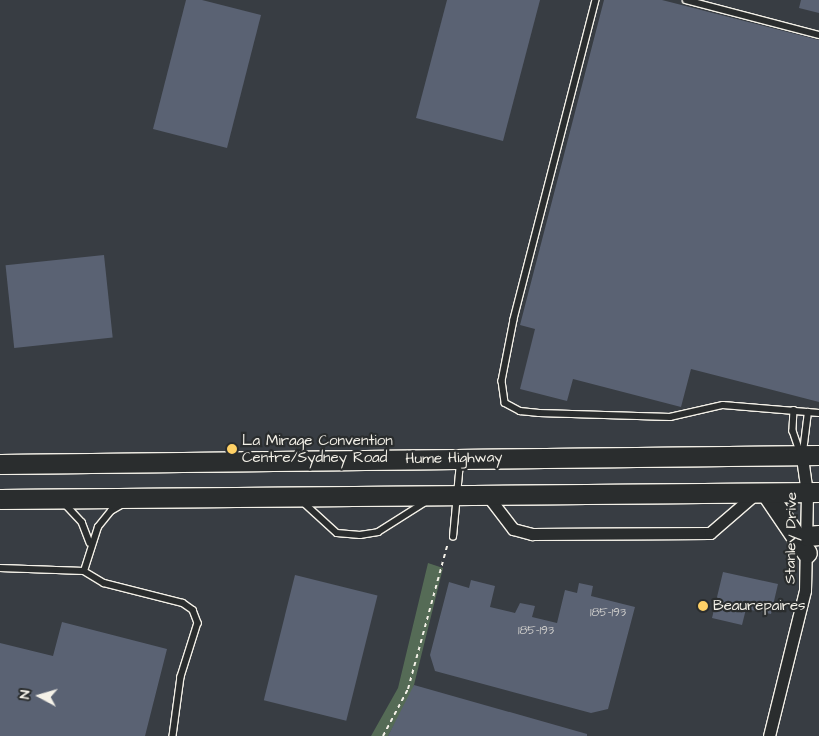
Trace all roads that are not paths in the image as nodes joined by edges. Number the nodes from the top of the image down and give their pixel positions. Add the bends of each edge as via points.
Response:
1 (596, 0) edge
2 (686, 0) edge
3 (819, 34) edge
4 (794, 410) junction
5 (808, 412) junction
6 (819, 414) edge
7 (811, 456) edge
8 (461, 458) junction
9 (0, 464) edge
10 (813, 492) edge
11 (760, 494) junction
12 (435, 495) junction
13 (460, 495) junction
14 (487, 495) junction
15 (296, 497) junction
16 (57, 498) junction
17 (136, 498) junction
18 (0, 499) edge
19 (453, 537) road end
20 (811, 541) edge
21 (90, 543) junction
22 (0, 568) edge
23 (84, 570) junction
24 (173, 736) edge
25 (769, 736) edge

1 - 4 lane via 514,320 502,381 505,403 520,411 539,413 642,417 684,416 723,405
2 - 3 lane
4 - 5 lane
4 - 7 lane via 793,431
5 - 6 lane
5 - 7 lane
7 - 8 highway, Hume Highway
7 - 10 street, Stanley Drive
8 - 9 highway, Hume Highway
8 - 13 lane
10 - 11 highway
10 - 20 street, Stanley Drive
11 - 14 highway
11 - 14 street via 710,532 532,534 513,528
11 - 20 highway
12 - 13 highway
12 - 15 highway
12 - 15 lane via 378,532 360,535 337,533
13 - 14 highway
13 - 19 lane
15 - 17 highway
16 - 17 highway
16 - 18 highway
16 - 21 lane via 74,510
17 - 21 lane via 111,511
20 - 25 street, Stanley Drive via 803,604
21 - 23 lane
22 - 23 lane
23 - 24 lane via 104,583 183,603 194,610 198,623 181,677

